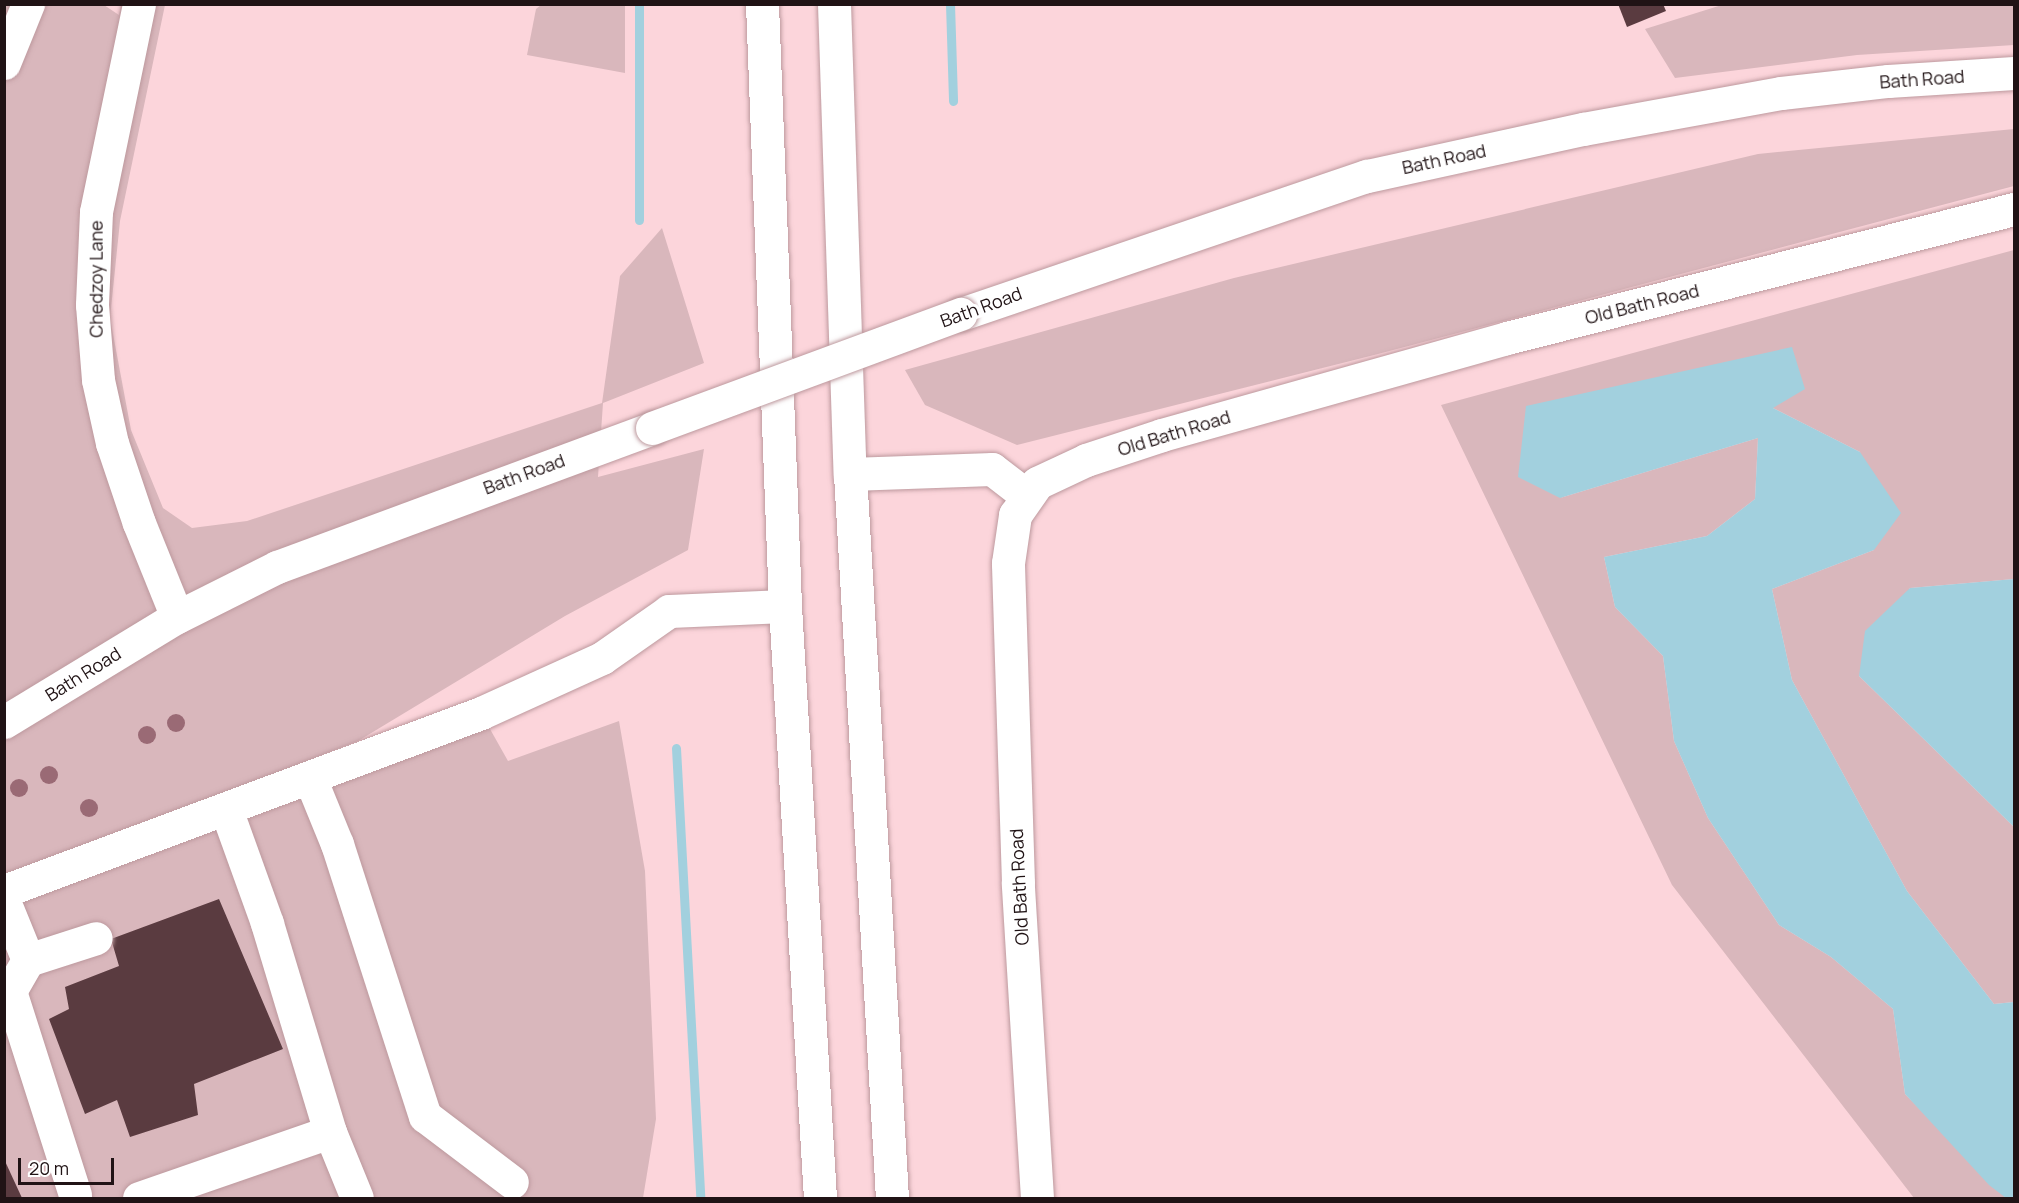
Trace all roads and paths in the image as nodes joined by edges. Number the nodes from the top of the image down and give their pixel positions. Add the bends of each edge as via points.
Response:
1 (28, 4) edge
2 (139, 4) edge
3 (762, 4) edge
4 (834, 4) edge
5 (4, 63) edge
6 (2014, 73) edge
7 (2014, 208) edge
8 (850, 474) junction
9 (1028, 496) junction
10 (785, 606) junction
11 (177, 617) junction
12 (4, 722) edge
13 (310, 778) junction
14 (226, 809) junction
15 (4, 891) edge
16 (4, 901) edge
17 (96, 938) dead end
18 (28, 960) junction
19 (330, 1132) junction
20 (512, 1182) dead end
21 (80, 1197) edge
22 (139, 1198) edge
23 (357, 1198) edge
24 (820, 1198) edge
25 (892, 1198) edge
26 (1037, 1198) edge

1 - 5 main road
2 - 11 main road, Chedzoy Lane via 96,212 92,305 98,380 112,443
3 - 10 main road
4 - 8 main road
6 - 11 main road, Bath Road, bridge via 1781,93 1583,129 1367,176 960,314 652,428 277,567
7 - 9 main road, Old Bath Road via 1507,338 1162,435 1066,469 1036,483
8 - 9 main road via 992,469
8 - 25 main road
9 - 26 main road, Old Bath Road via 1015,515 1008,563 1018,883
10 - 13 main road via 669,611 602,658 481,714
10 - 24 main road
11 - 12 main road, Bath Road
13 - 14 main road
13 - 20 main road via 337,844 425,1116
14 - 15 main road
14 - 19 main road via 267,922
16 - 18 main road
17 - 18 main road
18 - 21 main road via 10,991
19 - 22 main road
19 - 23 main road

